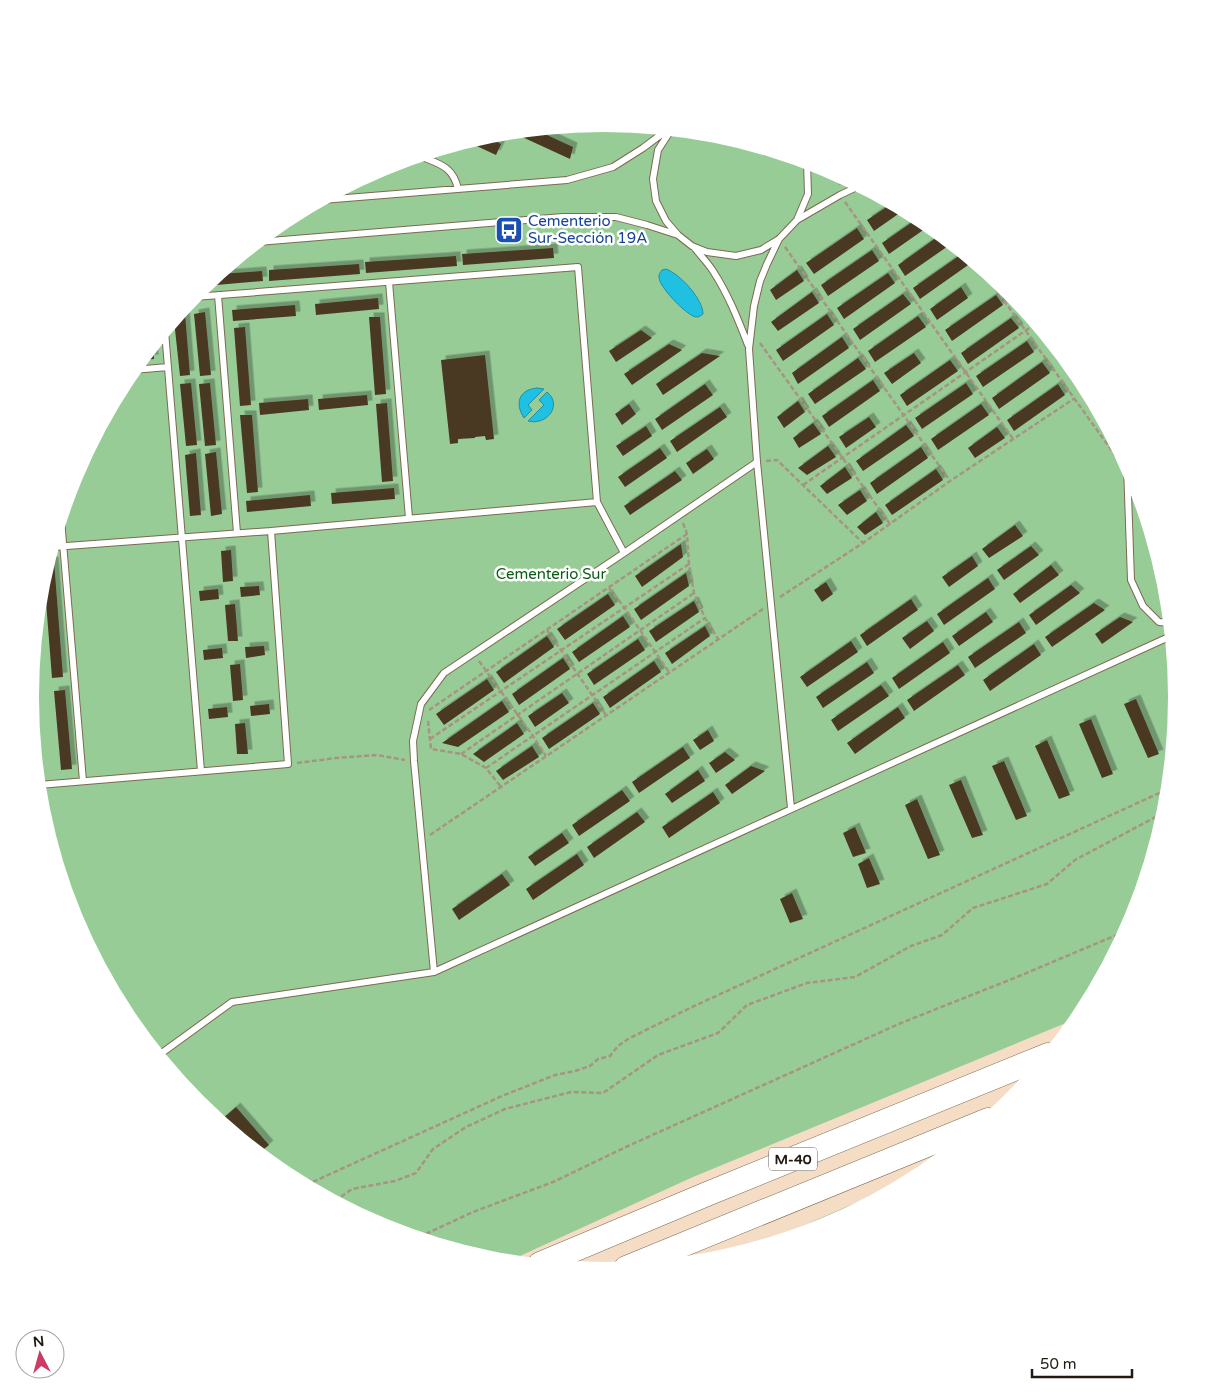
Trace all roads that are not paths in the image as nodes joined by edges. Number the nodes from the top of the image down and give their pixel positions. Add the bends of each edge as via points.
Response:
1 (660, 135) edge
2 (667, 136) edge
3 (429, 160) edge
4 (808, 171) edge
5 (458, 189) junction
6 (852, 189) edge
7 (338, 199) edge
8 (797, 220) junction
9 (678, 235) junction
10 (779, 239) junction
11 (271, 241) edge
12 (692, 246) junction
13 (389, 282) junction
14 (218, 295) junction
15 (206, 296) edge
16 (166, 340) edge
17 (749, 348) junction
18 (168, 367) junction
19 (144, 369) edge
20 (757, 462) junction
21 (1128, 488) edge
22 (598, 502) junction
23 (410, 518) junction
24 (270, 531) junction
25 (236, 534) junction
26 (62, 537) edge
27 (182, 538) junction
28 (59, 546) edge
29 (63, 546) junction
30 (624, 553) junction
31 (1163, 622) edge
32 (1165, 639) edge
33 (200, 772) junction
34 (83, 781) junction
35 (46, 784) edge
36 (791, 808) junction
37 (434, 972) junction
38 (164, 1051) edge
39 (1036, 1060) edge
40 (968, 1128) edge
41 (551, 1259) edge
42 (644, 1261) edge

1 - 5 lane via 613,167 567,180
2 - 9 lane via 658,150 652,179 656,200 666,222
3 - 5 lane via 443,165 455,178
4 - 8 lane via 808,194
5 - 7 lane
6 - 8 lane
8 - 10 lane
9 - 11 lane via 616,217 563,217
9 - 12 lane
10 - 12 lane via 762,250 736,256 706,252
10 - 17 lane via 760,281
12 - 17 lane via 722,286
13 - 14 lane
13 - 22 lane via 578,267
13 - 23 lane
14 - 15 lane
14 - 25 lane
16 - 18 lane
17 - 20 lane
18 - 19 lane
18 - 27 lane
20 - 30 lane
20 - 36 lane
21 - 31 lane via 1131,580 1143,606
22 - 23 lane
22 - 30 lane
23 - 24 lane
24 - 25 lane
24 - 33 lane via 288,764
25 - 27 lane
26 - 29 lane
27 - 29 lane
27 - 33 lane
28 - 29 lane
29 - 34 lane
30 - 37 lane via 444,673 421,704 414,761
32 - 36 lane
33 - 34 lane
34 - 35 lane
36 - 37 lane
37 - 38 lane via 232,1002
39 - 41 highway, M-40
40 - 42 highway, M-40

